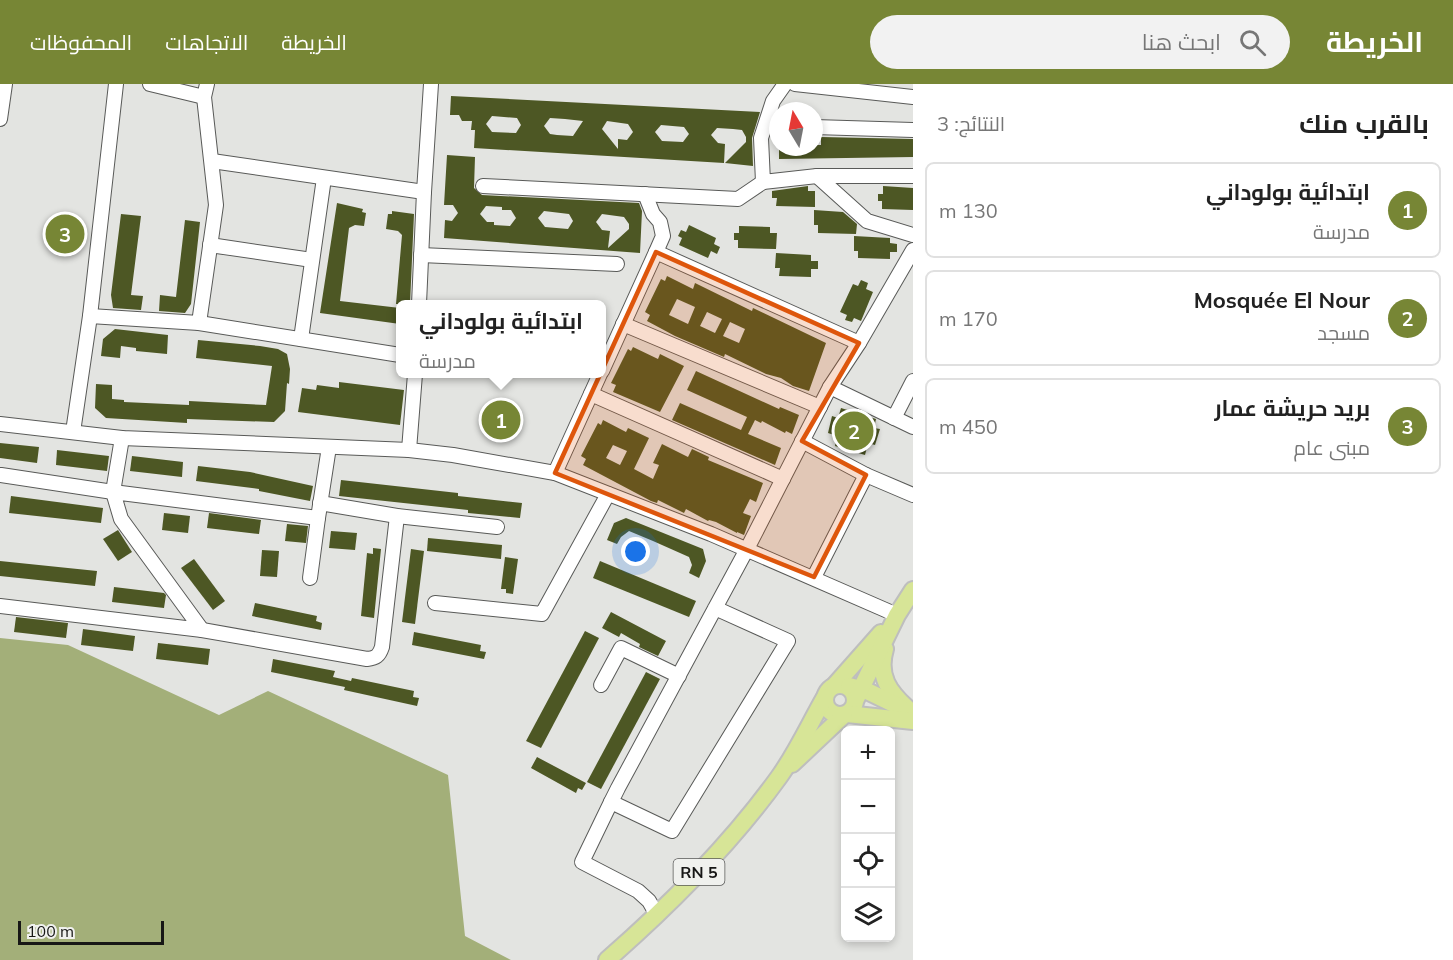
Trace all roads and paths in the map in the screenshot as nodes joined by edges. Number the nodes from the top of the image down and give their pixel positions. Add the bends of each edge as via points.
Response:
1 (5, 84) edge
2 (116, 84) edge
3 (151, 84) edge
4 (431, 84) edge
5 (784, 84) edge
6 (795, 84) edge
7 (206, 91) edge
8 (913, 97) edge
9 (774, 102) edge
10 (0, 119) edge
11 (823, 127) edge
12 (769, 129) edge
13 (913, 130) edge
14 (212, 161) junction
15 (817, 176) junction
16 (913, 176) edge
17 (324, 178) junction
18 (763, 182) junction
19 (483, 186) dead end
20 (424, 192) junction
21 (645, 194) junction
22 (913, 235) edge
23 (210, 245) junction
24 (913, 250) edge
25 (656, 252) junction
26 (421, 255) junction
27 (312, 260) junction
28 (617, 264) dead end
29 (418, 300) edge
30 (90, 316) junction
31 (199, 323) junction
32 (623, 324) junction
33 (301, 339) junction
34 (859, 343) junction
35 (396, 354) edge
36 (606, 361) edge
37 (415, 378) edge
38 (598, 378) edge
39 (913, 381) edge
40 (830, 387) junction
41 (591, 394) junction
42 (820, 407) junction
43 (894, 418) junction
44 (0, 424) edge
45 (913, 427) edge
46 (73, 432) junction
47 (122, 438) junction
48 (802, 441) junction
49 (329, 447) junction
50 (409, 450) junction
51 (555, 473) junction
52 (1, 475) edge
53 (866, 475) junction
54 (783, 479) junction
55 (113, 492) junction
56 (608, 494) junction
57 (913, 495) edge
58 (320, 503) junction
59 (397, 516) junction
60 (318, 518) junction
61 (497, 527) dead end
62 (747, 549) junction
63 (813, 577) junction
64 (310, 578) dead end
65 (913, 590) edge
66 (435, 603) dead end
67 (0, 606) edge
68 (715, 608) junction
69 (897, 615) junction
70 (202, 630) junction
71 (679, 676) junction
72 (601, 685) dead end
73 (845, 691) junction
74 (912, 714) edge
75 (845, 715) junction
76 (872, 716) junction
77 (820, 738) junction
78 (781, 774) junction
79 (611, 802) junction
80 (657, 915) junction
81 (607, 960) edge

1 - 10 street
2 - 30 street
3 - 7 street
4 - 20 street
5 - 9 street
6 - 8 street
7 - 14 street
11 - 13 street
12 - 18 street via 761,138
14 - 17 street
14 - 23 street via 216,205
15 - 16 street
15 - 18 street
15 - 22 street via 867,221
17 - 20 street
17 - 27 street
18 - 21 street via 738,199
19 - 21 street
20 - 26 street
21 - 25 street via 663,236
23 - 27 street
23 - 31 street
24 - 34 street
25 - 32 street
25 - 34 street
26 - 28 street
26 - 29 street
27 - 33 street
30 - 31 street
30 - 46 street
31 - 33 street
32 - 36 street
32 - 42 street
33 - 35 street
34 - 40 street
37 - 50 street
38 - 41 street
39 - 43 street
40 - 42 street
40 - 43 street
41 - 51 street
41 - 54 street
42 - 48 street
43 - 45 street
44 - 46 street
46 - 47 street
47 - 49 street
47 - 55 street
48 - 53 street
48 - 54 street
49 - 50 street
49 - 58 street
50 - 51 street
51 - 56 street
52 - 55 street
53 - 57 street
53 - 63 street
54 - 62 street
55 - 60 street
55 - 70 street via 121,519
56 - 62 street
56 - 66 street via 542,614
58 - 59 street
58 - 60 street
59 - 61 street
59 - 70 street via 382,647 375,658
60 - 64 street
62 - 63 street
62 - 68 street
63 - 69 street
65 - 69 main road, RN 5
67 - 70 street
68 - 71 street
68 - 79 street via 788,641 672,831
69 - 73 main road, RN 5
69 - 73 main road, RN 5
69 - 74 main road via 885,649 883,676 890,691
71 - 72 street via 621,648
71 - 79 street
73 - 74 main road
73 - 75 main road via 854,707
73 - 75 main road via 826,707 838,716
73 - 78 main road, RN 5
74 - 76 main road
75 - 76 main road
75 - 77 main road, RN 5
76 - 77 main road via 845,724
77 - 78 main road, RN 5
78 - 80 main road, RN 5 via 698,874
79 - 80 street via 582,862 638,891 650,901
80 - 81 main road, RN 5

